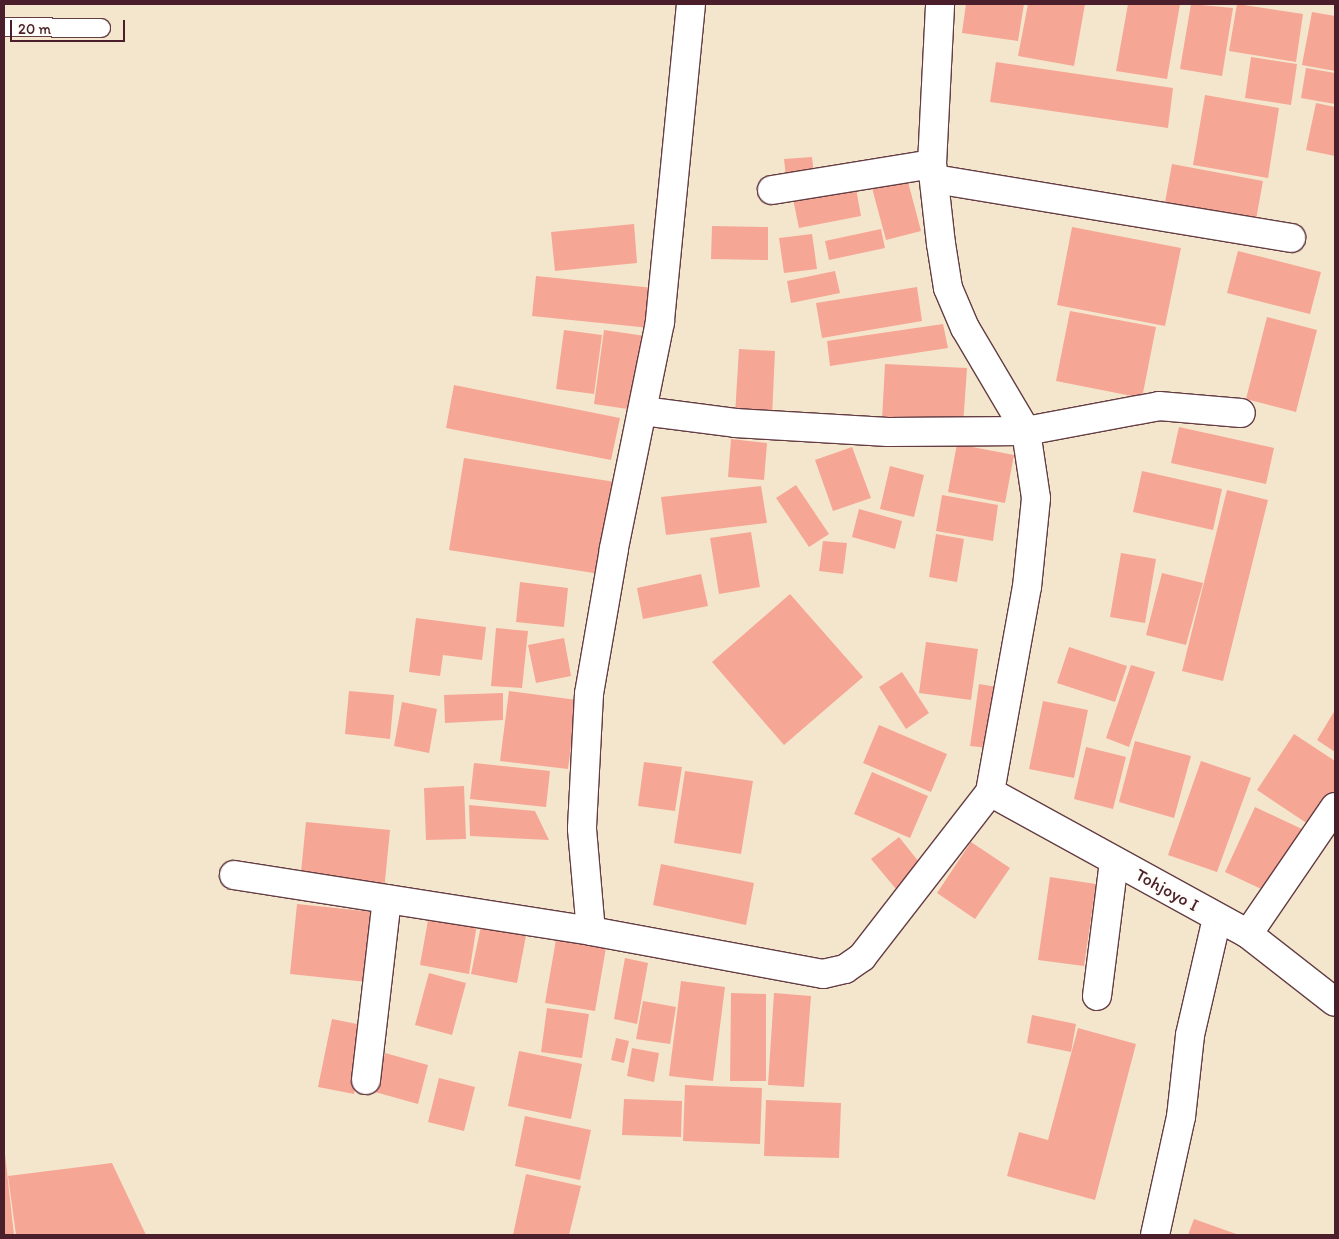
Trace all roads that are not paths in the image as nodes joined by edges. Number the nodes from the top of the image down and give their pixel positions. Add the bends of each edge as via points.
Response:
1 (691, 4) edge
2 (940, 4) edge
3 (4, 26) edge
4 (101, 28) dead end
5 (933, 172) junction
6 (772, 190) dead end
7 (1291, 238) dead end
8 (643, 411) junction
9 (1241, 413) dead end
10 (1026, 431) junction
11 (990, 792) junction
12 (1335, 807) edge
13 (1114, 861) junction
14 (234, 875) dead end
15 (387, 899) junction
16 (1217, 918) junction
17 (591, 931) junction
18 (1248, 934) junction
19 (1097, 996) dead end
20 (1335, 1002) edge
21 (366, 1080) dead end
22 (1155, 1235) edge

1 - 8 street via 666,268
2 - 5 street
3 - 4 lane
5 - 6 street
5 - 7 street
5 - 10 street via 948,288 965,328
8 - 10 street via 735,423 878,431
8 - 17 street via 614,549 589,694 582,829
9 - 10 street via 1159,406
10 - 11 street via 1034,469 1033,531 1027,587
11 - 13 street, Tohjoyo I
11 - 17 street via 862,957 838,972 823,974
12 - 18 street
13 - 16 street, Tohjoyo I
13 - 19 street
14 - 15 street
15 - 17 street
15 - 21 street
16 - 18 street, Tohjoyo I
16 - 22 street via 1190,1035 1181,1117
18 - 20 street, Tohjoyo I

